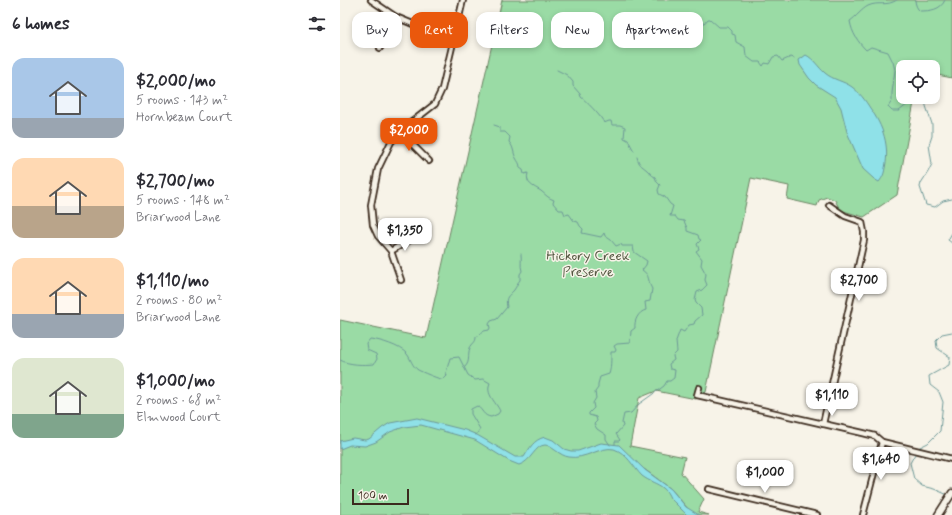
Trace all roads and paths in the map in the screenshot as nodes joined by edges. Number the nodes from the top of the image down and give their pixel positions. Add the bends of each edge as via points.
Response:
1 (371, 0) edge
2 (463, 0) edge
3 (389, 12) edge
4 (461, 12) edge
5 (452, 48) edge
6 (400, 132) junction
7 (428, 161) dead end
8 (829, 206) dead end
9 (411, 239) dead end
10 (391, 251) junction
11 (401, 280) dead end
12 (699, 388) dead end
13 (823, 424) junction
14 (882, 442) junction
15 (952, 460) edge
16 (709, 489) dead end
17 (952, 493) edge
18 (817, 515) edge
19 (863, 515) edge
20 (938, 515) edge

1 - 3 street
2 - 4 street
5 - 6 street via 442,89 435,104
6 - 7 street
6 - 10 street via 391,142 378,169 371,205 373,225 378,236
8 - 13 street via 845,216 862,222 864,240
9 - 10 street
10 - 11 street
12 - 13 street via 698,395
13 - 14 street via 875,436
14 - 15 street
14 - 19 street
16 - 18 street
17 - 20 main road

